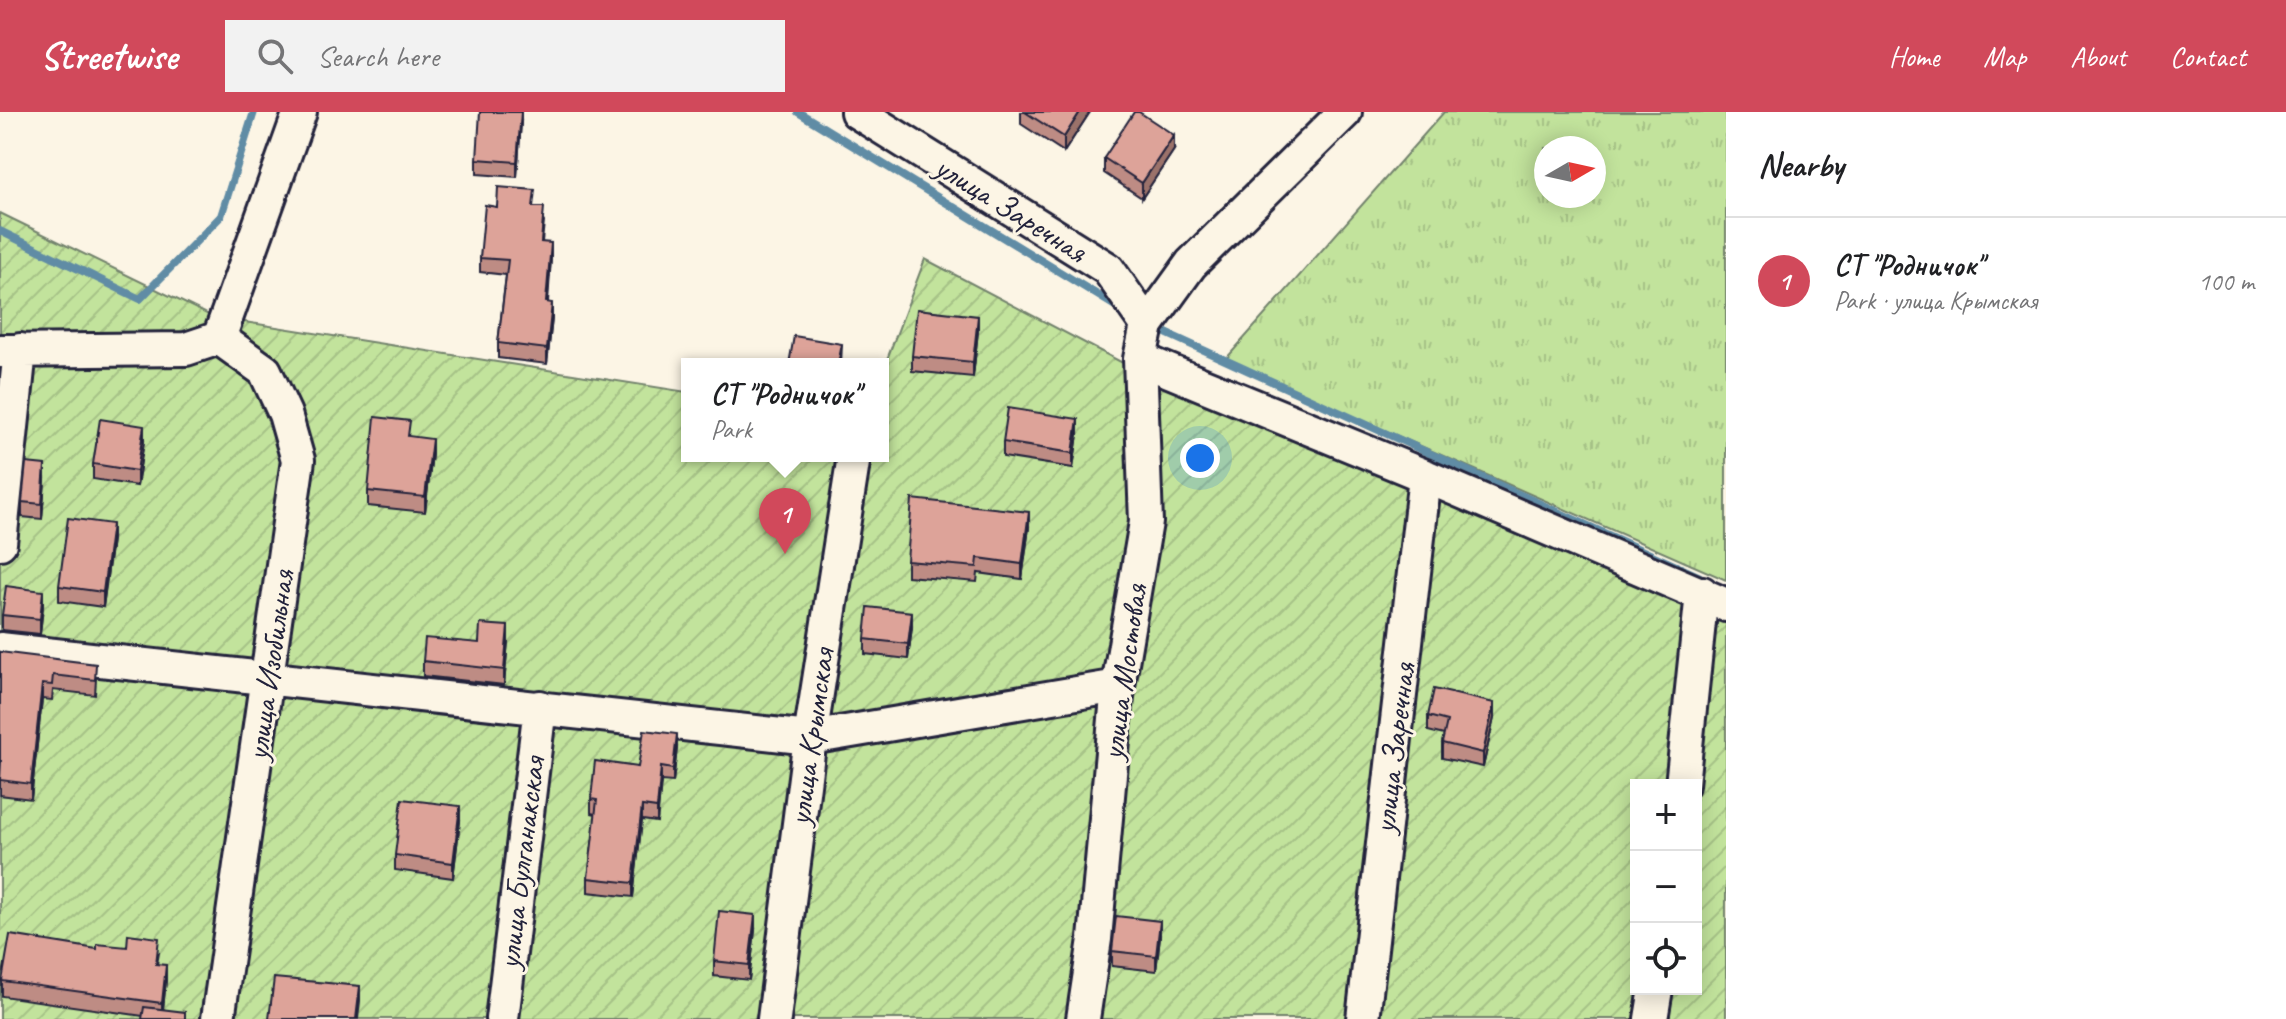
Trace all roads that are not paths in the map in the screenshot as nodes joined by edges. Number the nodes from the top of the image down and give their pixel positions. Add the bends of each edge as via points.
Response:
1 (300, 112) edge
2 (857, 112) edge
3 (1345, 112) edge
4 (1147, 325) junction
5 (219, 338) junction
6 (10, 351) edge
7 (1140, 359) junction
8 (853, 462) edge
9 (1425, 476) junction
10 (0, 543) edge
11 (1714, 599) edge
12 (0, 649) edge
13 (268, 678) junction
14 (1118, 686) junction
15 (540, 707) junction
16 (810, 738) junction
17 (1683, 779) edge
18 (1655, 995) edge
19 (224, 1014) edge
20 (502, 1019) edge
21 (774, 1019) edge
22 (1083, 1019) edge
23 (1363, 1019) edge
24 (1651, 1019) edge

1 - 5 street
2 - 4 street, улица Заречная via 1108,269
3 - 4 street via 1191,264
4 - 7 street, улица Мостовая
5 - 6 street via 186,349
5 - 13 street, улица Изобильная via 265,371 298,460
6 - 10 street
7 - 9 street
7 - 14 street, улица Мостовая via 1146,522
8 - 16 street, улица Крымская
9 - 11 street
9 - 23 street, улица Заречная
11 - 17 street
12 - 13 street
13 - 15 street
13 - 19 street, улица Изобильная
14 - 16 street
14 - 22 street, улица Мостовая
15 - 16 street
15 - 20 street, улица Булганакская
16 - 21 street, улица Крымская
18 - 24 street

